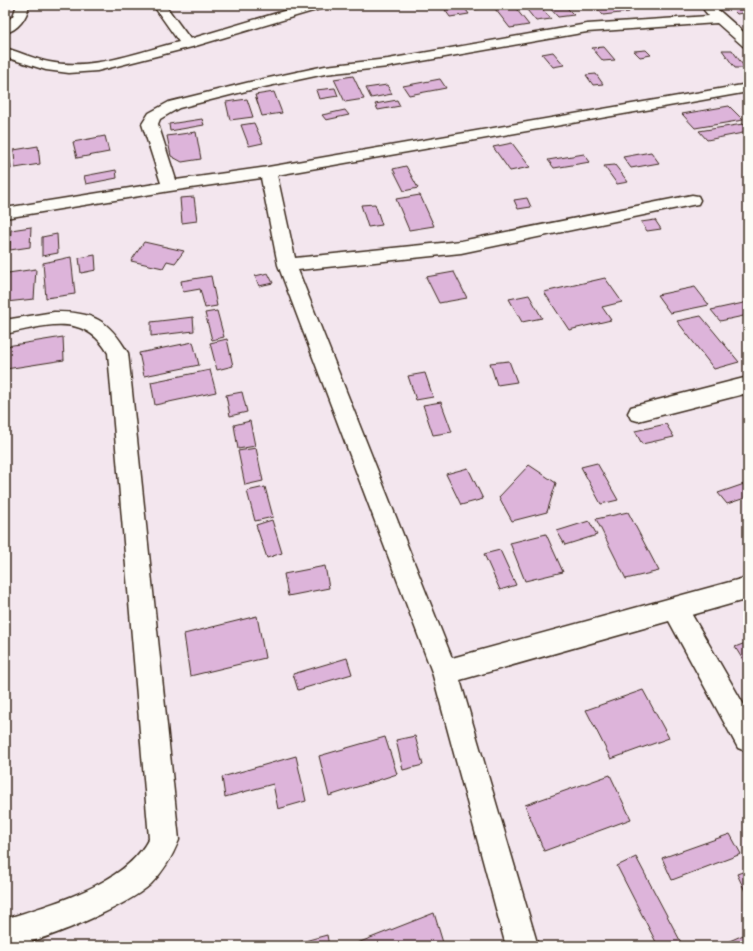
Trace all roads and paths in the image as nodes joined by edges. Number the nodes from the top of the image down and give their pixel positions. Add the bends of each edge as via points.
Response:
1 (23, 5) edge
2 (160, 5) edge
3 (704, 5) edge
4 (312, 6) edge
5 (721, 19) junction
6 (5, 29) edge
7 (748, 43) edge
8 (187, 44) junction
9 (5, 52) edge
10 (748, 88) edge
11 (268, 172) junction
12 (170, 186) junction
13 (692, 200) dead end
14 (5, 213) edge
15 (288, 265) junction
16 (5, 327) edge
17 (748, 385) edge
18 (638, 413) dead end
19 (748, 588) edge
20 (675, 608) junction
21 (445, 672) junction
22 (748, 738) edge
23 (5, 934) edge
24 (522, 946) edge

1 - 6 street via 21,14
2 - 8 street
3 - 5 street
4 - 8 street
5 - 7 street
5 - 12 street via 587,28 388,63 325,70 174,105 154,116 150,124
8 - 9 street via 97,67 69,69 46,66
10 - 11 street
11 - 12 street
11 - 15 street
12 - 14 street
13 - 15 street via 461,247
15 - 21 street
16 - 23 street via 72,318 83,320 104,332 114,342 118,353 164,840 156,858 116,890 79,909
17 - 18 street
19 - 20 street
20 - 21 street
20 - 22 street
21 - 24 street

